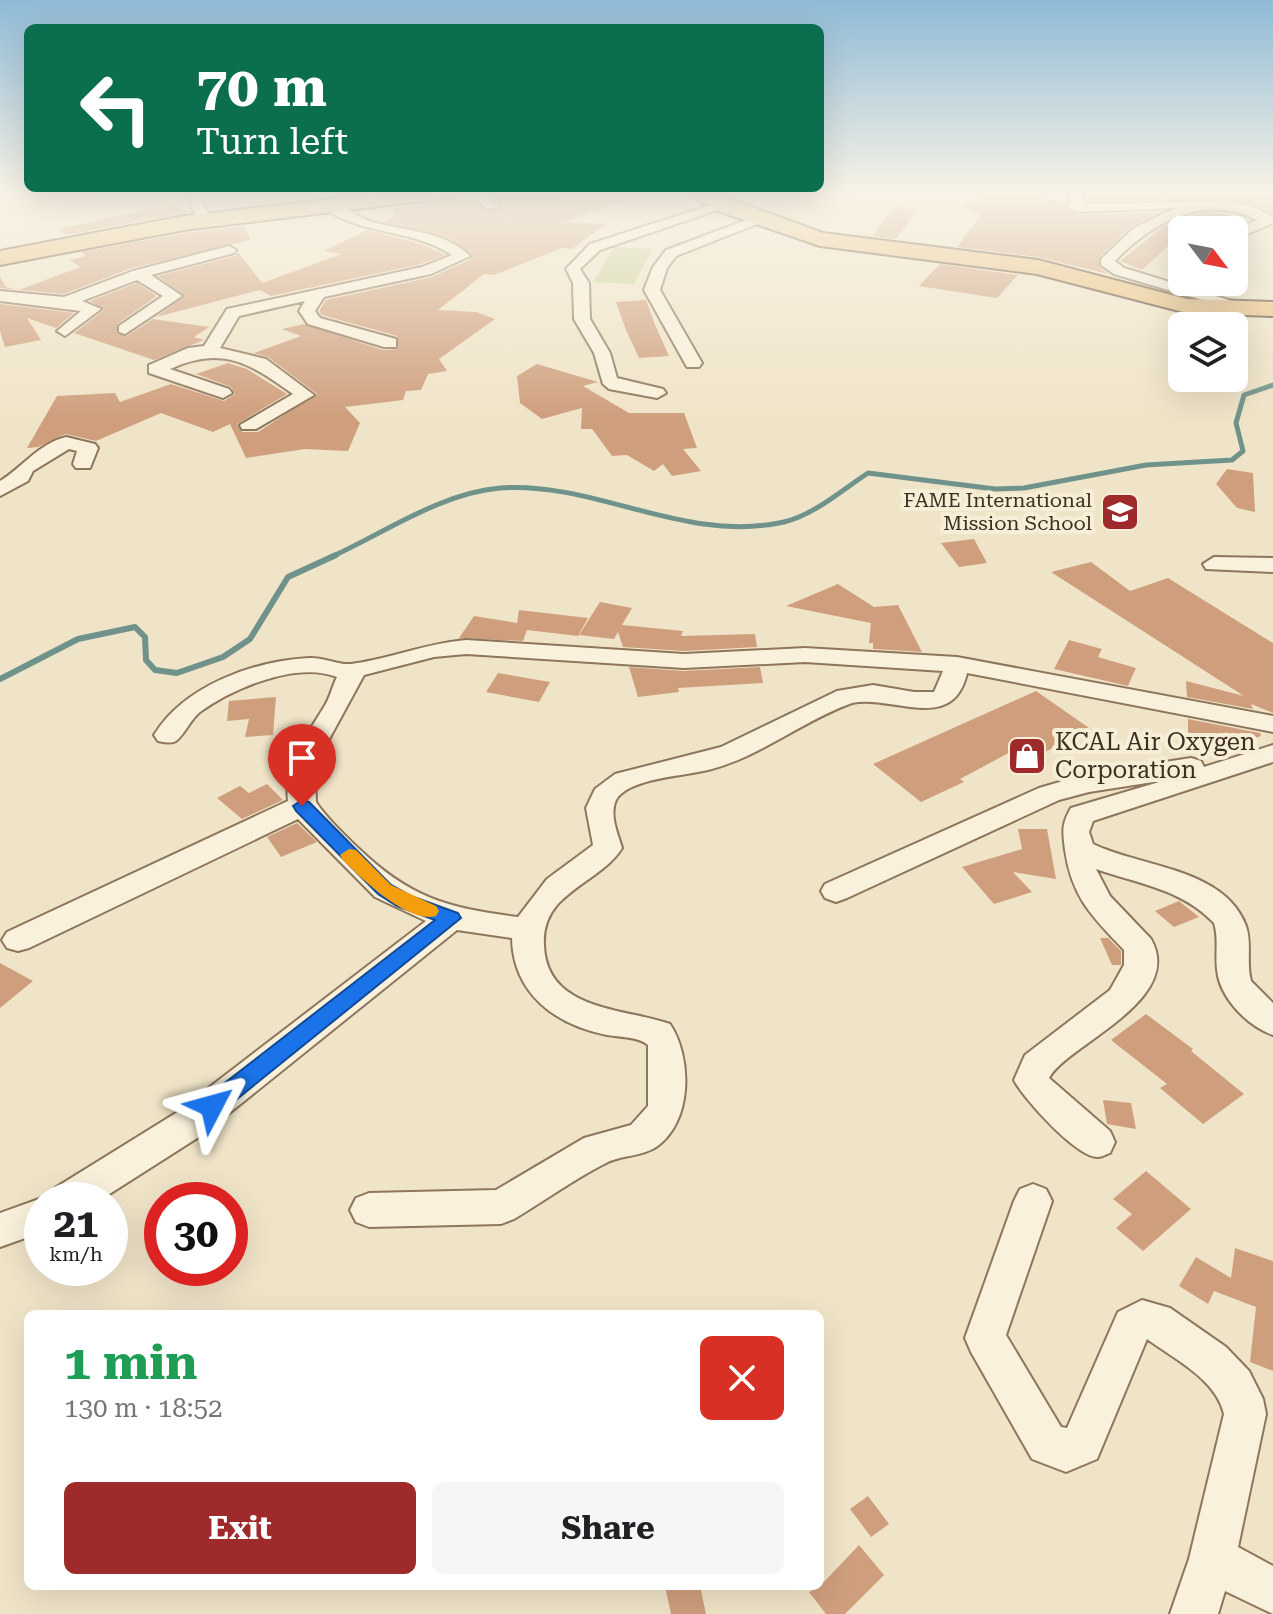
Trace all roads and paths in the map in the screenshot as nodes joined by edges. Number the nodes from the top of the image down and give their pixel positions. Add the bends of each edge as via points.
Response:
1 (163, 267) edge
2 (435, 267) edge
3 (575, 267) edge
4 (660, 267) edge
5 (1039, 267) edge
6 (1114, 267) edge
7 (138, 274) junction
8 (1168, 280) edge
9 (1162, 284) junction
10 (318, 294) junction
11 (0, 296) edge
12 (66, 302) junction
13 (1261, 309) edge
14 (125, 329) dead end
15 (65, 331) dead end
16 (390, 343) dead end
17 (210, 351) junction
18 (693, 363) dead end
19 (223, 393) dead end
20 (657, 393) dead end
21 (249, 425) dead end
22 (83, 464) dead end
23 (0, 490) edge
24 (1214, 564) dead end
25 (1273, 565) edge
26 (957, 664) junction
27 (350, 674) junction
28 (1273, 724) edge
29 (167, 735) dead end
30 (1273, 753) edge
31 (1233, 766) junction
32 (302, 806) junction
33 (1080, 850) junction
34 (836, 891) dead end
35 (451, 918) junction
36 (527, 929) junction
37 (18, 940) dead end
38 (1273, 1022) edge
39 (1097, 1142) dead end
40 (97, 1182) edge
41 (1033, 1201) dead end
42 (369, 1210) dead end
43 (24, 1221) edge
44 (0, 1230) edge
45 (1212, 1559) junction
46 (1273, 1591) edge
47 (1194, 1614) edge

1 - 7 street
2 - 10 street
3 - 20 street via 581,283 582,319 602,353 609,380
4 - 18 street via 652,290
5 - 13 highway via 1187,306
6 - 9 street
7 - 12 street
7 - 14 street via 174,296
8 - 9 street
9 - 13 street
10 - 16 street via 307,311 314,321
10 - 17 street via 233,312
11 - 12 street
12 - 15 street via 93,309
17 - 19 street via 194,352 155,369
17 - 21 street via 260,363 304,393 301,400
22 - 23 street via 88,448 66,443
24 - 25 street
26 - 27 street via 805,655 684,661 466,647 434,650
26 - 28 street
26 - 36 street via 943,696 862,693 717,759 617,784 605,795 598,815 608,848 537,906
27 - 29 street via 325,665 239,683 194,703 171,723
27 - 32 street via 345,695 303,765
30 - 31 street
31 - 33 street via 1081,815 1075,832
31 - 34 street via 1211,762 1049,794
32 - 35 street via 385,889
32 - 37 street
33 - 38 street via 1103,863 1179,884 1217,906 1233,934 1236,983
33 - 39 street via 1078,868 1094,899 1140,947 1141,973 1118,1002 1037,1065 1031,1080
35 - 36 street
35 - 40 street via 189,1124
36 - 42 street via 527,955 541,984 558,1002 582,1015 658,1033 665,1044 666,1106 659,1122 642,1137 597,1149 501,1207
41 - 45 street via 987,1323 985,1338 992,1354 1047,1444 1066,1450 1082,1444 1132,1326 1142,1319 1156,1322 1234,1382 1245,1414
43 - 44 street
45 - 46 street
45 - 47 street

